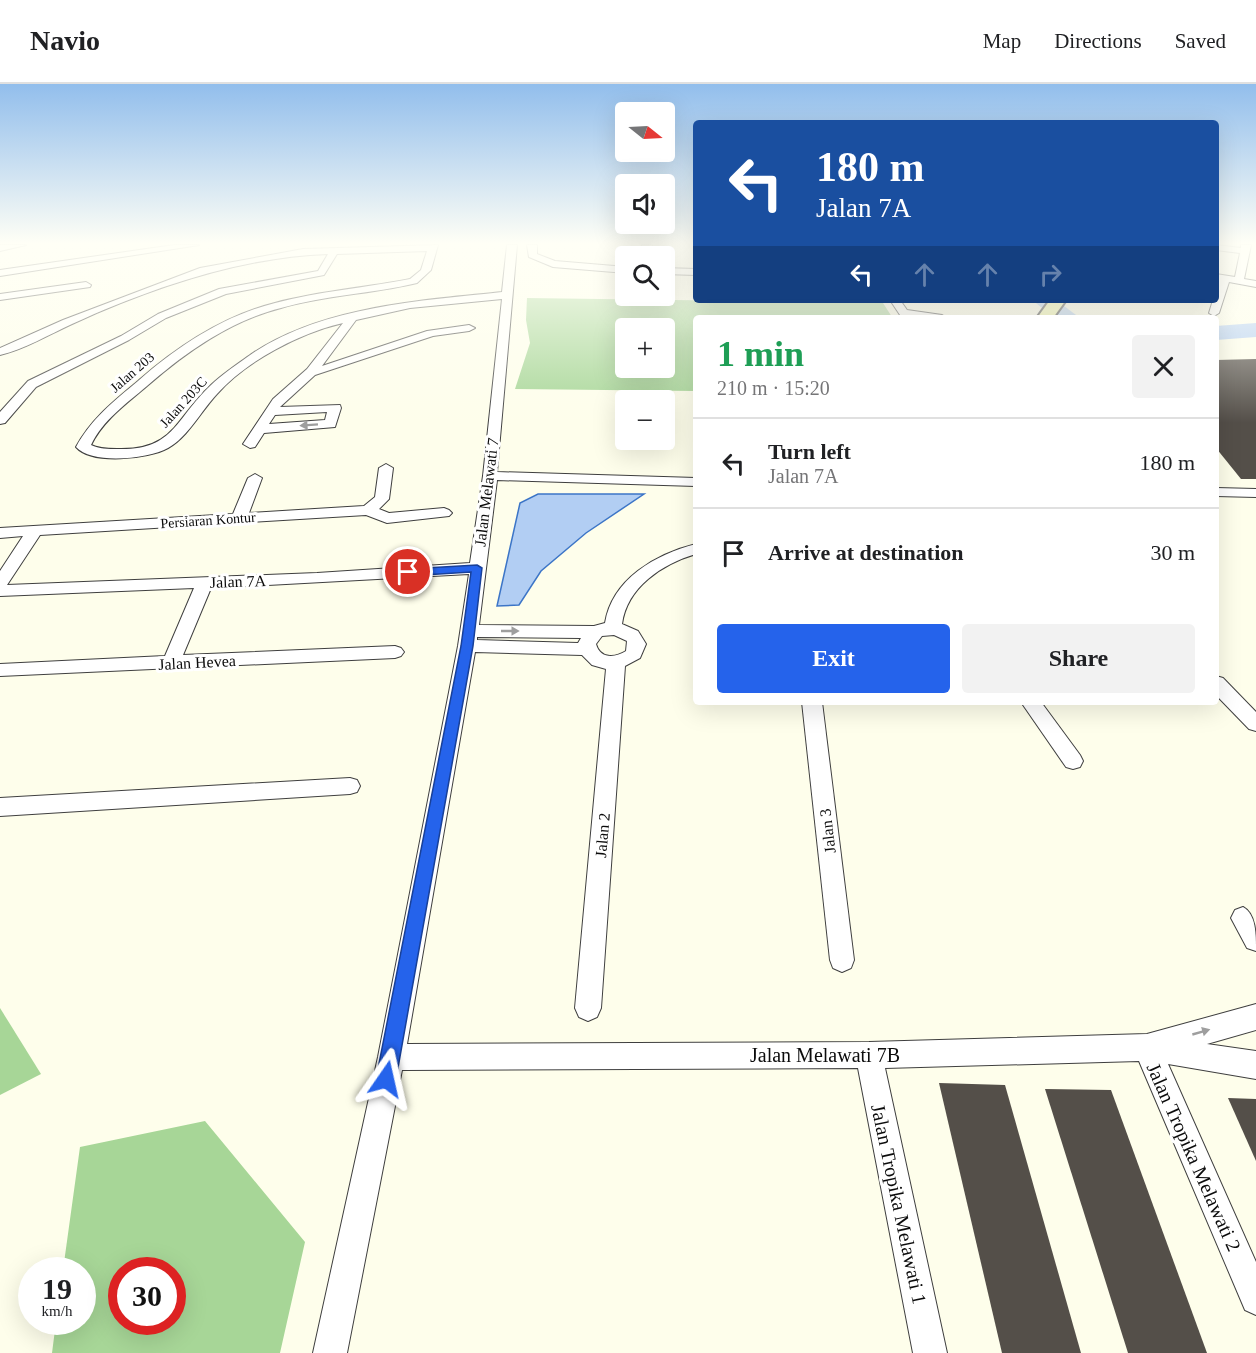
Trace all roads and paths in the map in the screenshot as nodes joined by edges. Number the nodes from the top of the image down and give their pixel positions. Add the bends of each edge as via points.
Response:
1 (113, 304) edge
2 (191, 304) edge
3 (282, 304) edge
4 (417, 304) edge
5 (505, 304) edge
6 (898, 304) edge
7 (1216, 304) edge
8 (1046, 306) edge
9 (1214, 313) dead end
10 (919, 315) edge
11 (1032, 315) edge
12 (354, 316) junction
13 (469, 328) dead end
14 (0, 352) edge
15 (311, 372) junction
16 (273, 411) junction
17 (0, 420) edge
18 (258, 429) junction
19 (250, 444) dead end
20 (118, 454) joint
21 (386, 468) dead end
22 (490, 476) junction
23 (255, 478) dead end
24 (693, 482) edge
25 (1219, 492) edge
26 (1256, 493) edge
27 (368, 510) junction
28 (444, 513) dead end
29 (239, 518) junction
30 (34, 531) junction
31 (0, 533) edge
32 (693, 550) edge
33 (477, 568) junction
34 (205, 582) junction
35 (0, 583) edge
36 (0, 591) edge
37 (604, 630) junction
38 (468, 638) junction
39 (587, 649) junction
40 (395, 652) dead end
41 (171, 663) junction
42 (616, 663) junction
43 (0, 670) edge
44 (1219, 686) edge
45 (812, 705) edge
46 (1033, 705) edge
47 (1256, 724) edge
48 (1073, 761) dead end
49 (350, 786) dead end
50 (0, 807) edge
51 (1242, 918) dead end
52 (1256, 940) edge
53 (842, 960) dead end
54 (588, 1008) dead end
55 (1256, 1017) edge
56 (1147, 1047) junction
57 (869, 1055) junction
58 (391, 1056) junction
59 (1256, 1065) edge
60 (1256, 1299) edge
61 (330, 1353) edge
62 (930, 1353) edge

1 - 14 street
2 - 17 street via 32,384
3 - 20 street, Jalan 203 via 209,335 162,364 96,423 83,447
4 - 12 street, Jalan 203C
5 - 22 street, Jalan Melawati 7
6 - 10 street via 904,313
7 - 9 street
8 - 11 street
12 - 15 street
12 - 20 street, Jalan 203C via 311,327 258,355 214,389 164,445 141,454
13 - 15 street via 447,328 341,366
15 - 16 street via 288,390
16 - 18 street
16 -> 18 street via 335,408 330,424
18 - 19 street
21 - 27 street via 382,499
22 - 24 street
22 - 33 street, Jalan Melawati 7
23 - 29 street
25 - 26 street
27 - 28 street, Persiaran Kontur via 387,518
27 - 29 street, Persiaran Kontur
29 - 30 street, Persiaran Kontur
30 - 31 street, Persiaran Kontur
30 - 35 street
32 - 37 street via 653,568 625,591
33 - 34 street, Jalan 7A
33 - 38 street, Jalan Melawati 7
34 - 36 street, Jalan 7A
34 - 41 street
38 -> 37 street
37 - 39 street via 587,643
37 - 42 street via 627,631 637,644 634,654
38 - 39 street
38 - 58 street, Jalan Melawati 7
39 - 42 street via 594,658
40 - 41 street, Jalan Hevea
41 - 43 street, Jalan Hevea
42 - 54 street, Jalan 2
44 - 47 street
45 - 53 street, Jalan 3
46 - 48 street
49 - 50 street
51 - 52 street
56 -> 55 street, Jalan Melawati 7B
56 - 57 street, Jalan Melawati 7B
56 - 59 street
56 - 60 street, Jalan Tropika Melawati 2
57 - 58 street, Jalan Melawati 7B
57 - 62 street, Jalan Tropika Melawati 1
58 - 61 street, Jalan Melawati 7

